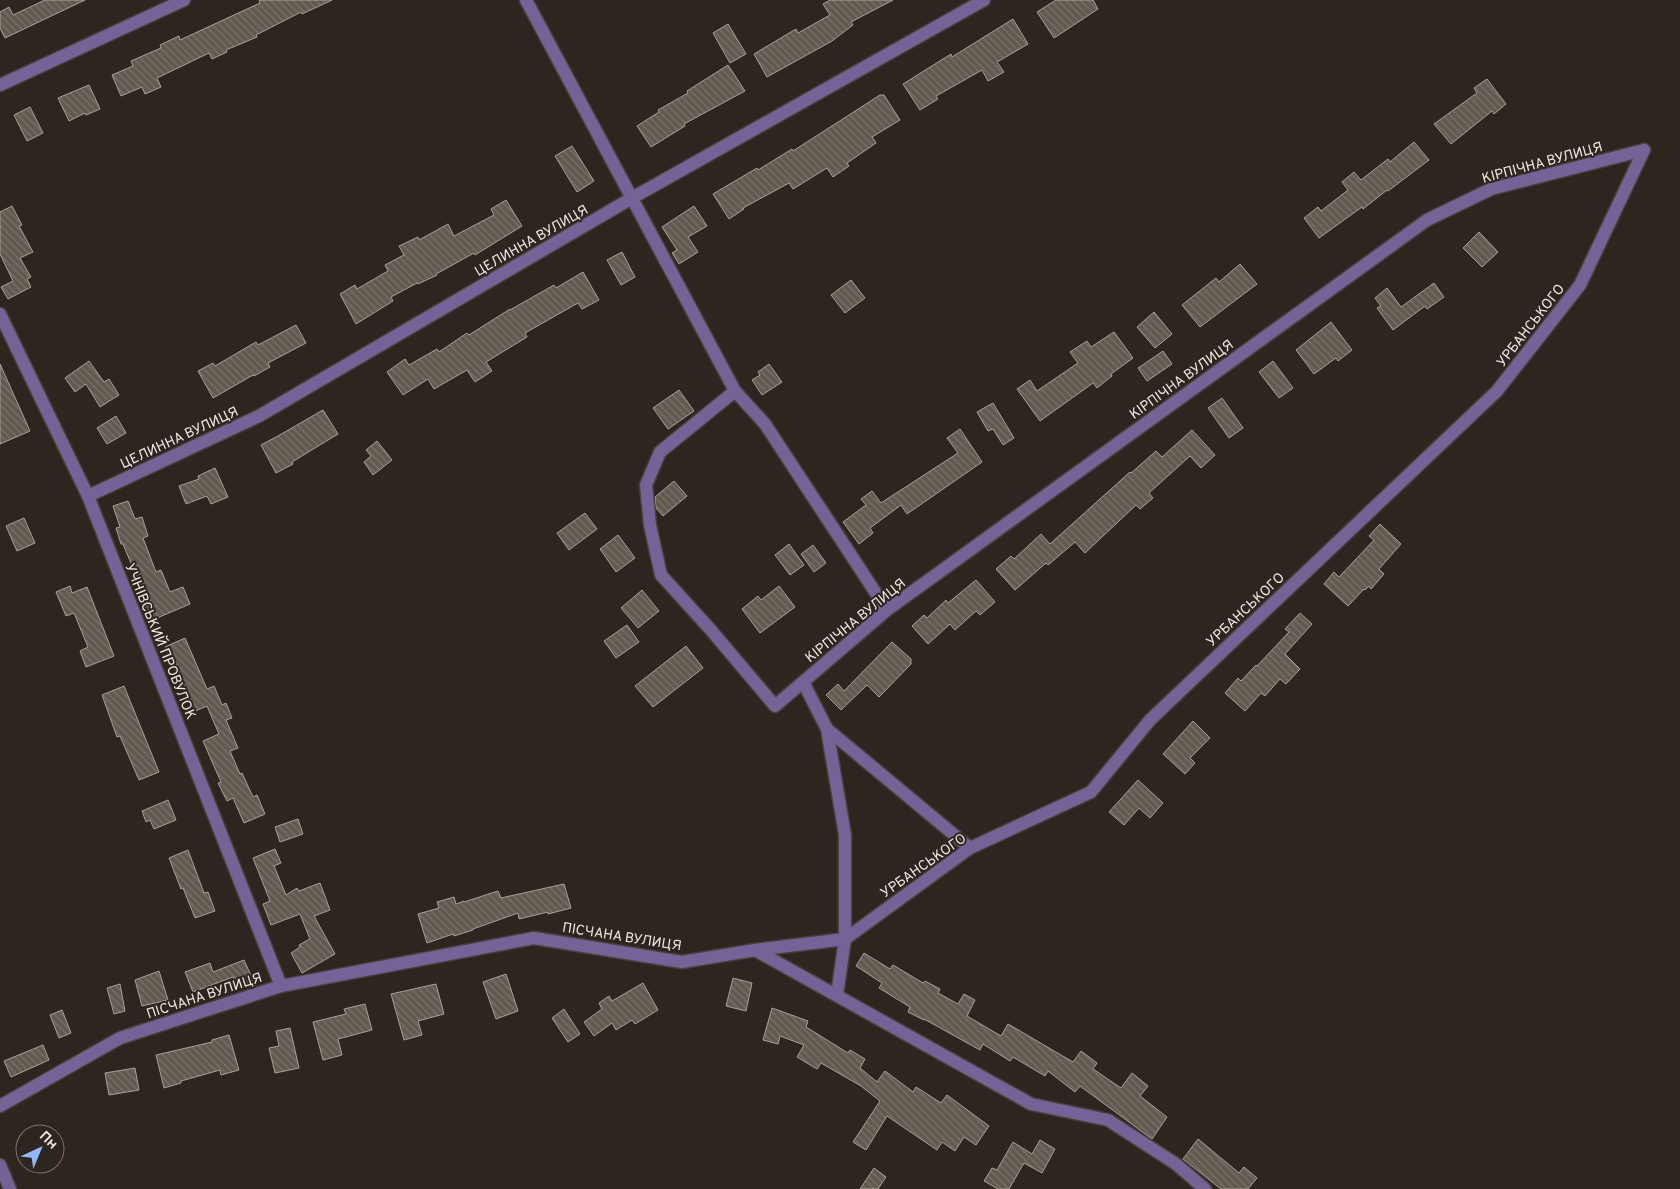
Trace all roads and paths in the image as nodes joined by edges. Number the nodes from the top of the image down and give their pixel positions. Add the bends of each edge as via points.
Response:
1 (184, 0) edge
2 (526, 0) edge
3 (984, 0) edge
4 (0, 85) edge
5 (1644, 150) joint
6 (632, 198) junction
7 (0, 314) edge
8 (735, 391) junction
9 (88, 496) junction
10 (888, 610) junction
11 (803, 682) junction
12 (827, 729) junction
13 (970, 848) junction
14 (845, 939) junction
15 (755, 950) junction
16 (282, 986) junction
17 (837, 995) junction
18 (0, 1106) edge
19 (0, 1165) edge
20 (10, 1189) edge
21 (1205, 1189) edge

1 - 4 street
2 - 6 street
3 - 6 street, ЦЕЛИННА ВУЛИЦЯ
5 - 10 street, КIРПIЧНА ВУЛИЦЯ via 1491,189 1427,220
5 - 13 street, УРБАНСЬКОГО via 1580,285 1497,391 1150,720 1092,792
6 - 8 street
6 - 9 street, ЦЕЛИННА ВУЛИЦЯ via 259,416
7 - 9 street, УЧНІВСЬКИЙ ПРОВУЛОК
8 - 10 street via 765,424
8 - 11 street, КIРПIЧНА ВУЛИЦЯ via 660,452 646,484 650,525 661,574 775,706
9 - 16 street, УЧНІВСЬКИЙ ПРОВУЛОК
10 - 11 street, КIРПIЧНА ВУЛИЦЯ
11 - 12 street
12 - 13 street
12 - 14 street via 845,835
13 - 14 street, УРБАНСЬКОГО
14 - 15 street, УРБАНСЬКОГО
14 - 17 street
15 - 16 street, ПIСЧАНА ВУЛИЦЯ via 682,962 534,938
15 - 17 street
16 - 18 street, ПIСЧАНА ВУЛИЦЯ via 120,1038
17 - 21 street via 1031,1104 1108,1120 1176,1164
19 - 20 street

